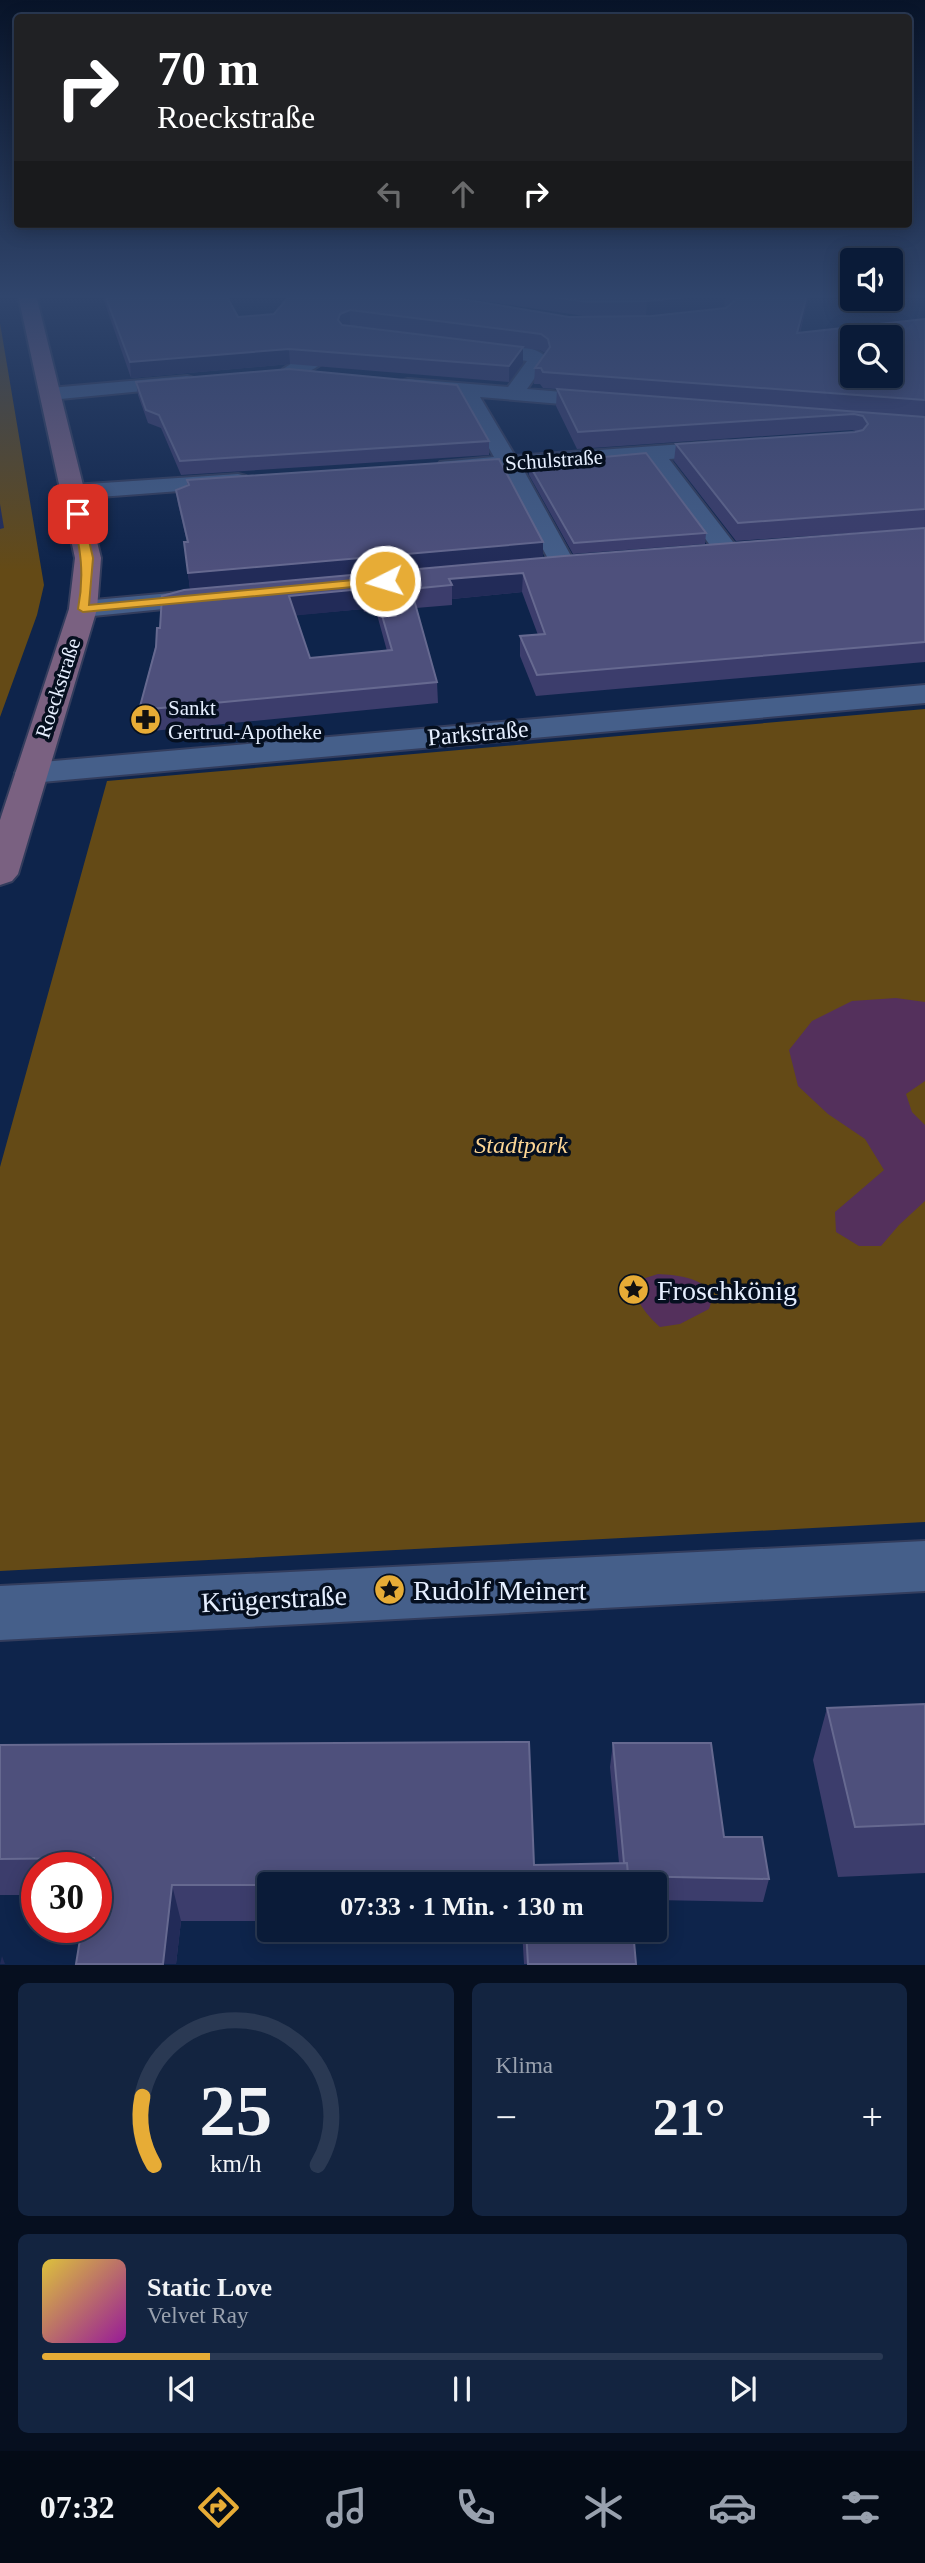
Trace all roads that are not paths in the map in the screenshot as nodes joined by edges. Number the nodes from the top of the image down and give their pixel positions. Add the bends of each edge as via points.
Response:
1 (48, 387) edge
2 (133, 387) edge
3 (433, 387) edge
4 (518, 387) edge
5 (466, 390) junction
6 (50, 394) junction
7 (513, 394) junction
8 (634, 404) edge
9 (745, 447) edge
10 (653, 453) junction
11 (507, 463) junction
12 (424, 468) edge
13 (259, 480) edge
14 (73, 492) junction
15 (754, 549) edge
16 (727, 551) junction
17 (700, 554) edge
18 (590, 563) edge
19 (236, 595) edge
20 (83, 609) junction
21 (925, 694) edge
22 (31, 773) junction
23 (0, 874) edge
24 (925, 1566) edge
25 (0, 1613) edge

1 - 6 main road, Roeckstraße
2 - 6 street
3 - 5 street
4 - 7 street
5 - 7 street
5 - 11 street
6 - 14 main road, Roeckstraße
7 - 8 street
9 - 10 street, Schulstraße
10 - 11 street, Schulstraße
10 - 16 street
11 - 12 street, Schulstraße
11 - 18 street via 537,512 550,566
13 - 14 street
14 - 20 main road, Roeckstraße via 88,558
15 - 16 street
16 - 17 street
19 - 20 street
20 - 22 main road, Roeckstraße
21 - 22 street, Parkstraße
22 - 23 main road, Roeckstraße
24 - 25 street, Krügerstraße

